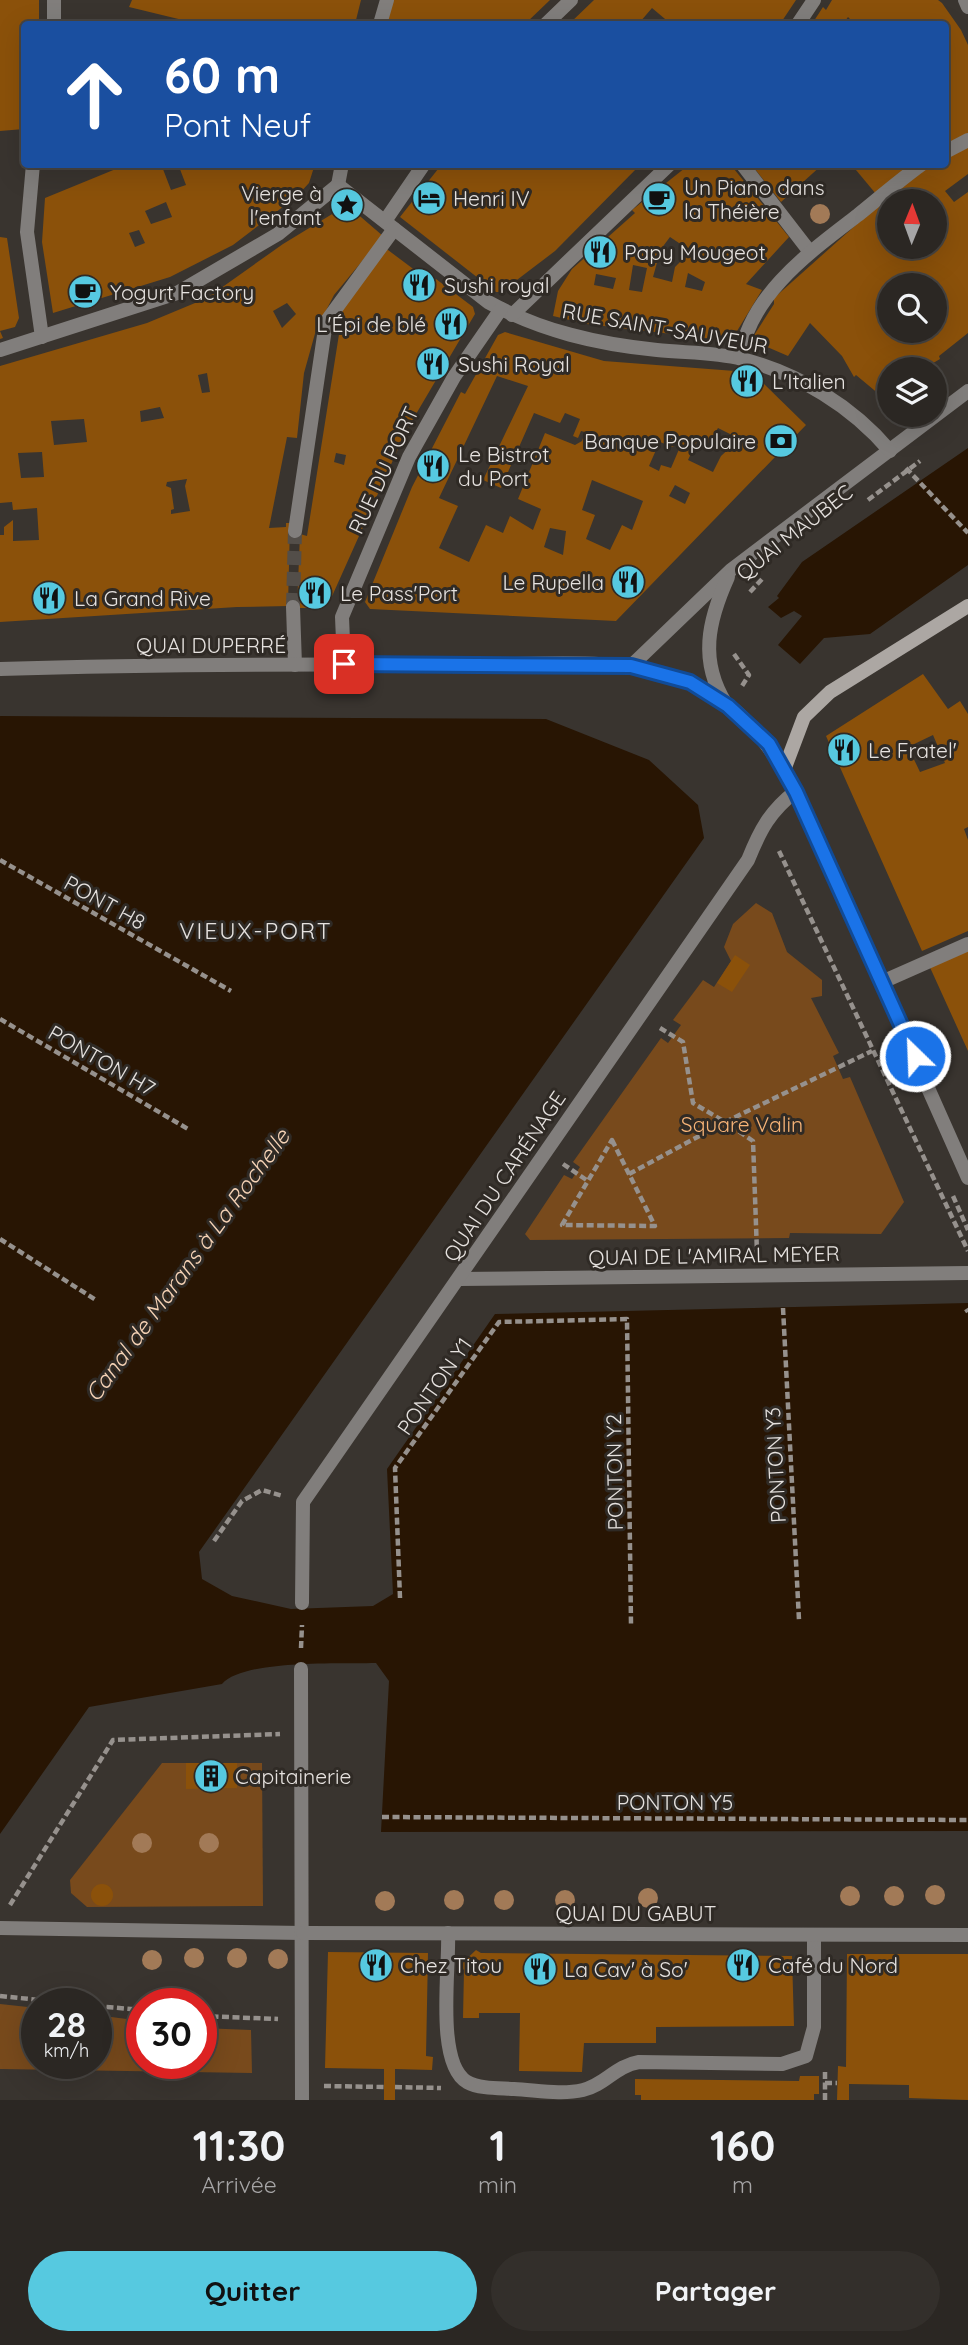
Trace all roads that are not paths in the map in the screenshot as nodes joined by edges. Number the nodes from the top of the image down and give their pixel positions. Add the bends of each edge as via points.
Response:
1 (54, 0) edge
2 (387, 0) edge
3 (570, 0) edge
4 (814, 0) edge
5 (965, 0) edge
6 (968, 7) edge
7 (54, 21) edge
8 (381, 21) edge
9 (549, 21) edge
10 (800, 21) edge
11 (968, 140) edge
12 (949, 150) edge
13 (33, 168) edge
14 (341, 168) edge
15 (422, 168) edge
16 (666, 168) edge
17 (745, 168) edge
18 (917, 168) edge
19 (338, 185) junction
20 (389, 225) junction
21 (810, 252) junction
22 (507, 312) junction
23 (42, 337) junction
24 (0, 350) edge
25 (740, 358) junction
26 (968, 391) edge
27 (890, 451) junction
28 (295, 531) tunnel mouth
29 (731, 570) junction
30 (968, 606) edge
31 (293, 607) tunnel mouth
32 (344, 664) junction
33 (295, 665) junction
34 (631, 666) junction
35 (0, 669) edge
36 (728, 706) junction
37 (784, 770) junction
38 (796, 792) junction
39 (968, 944) edge
40 (883, 982) junction
41 (968, 1178) edge
42 (968, 1273) edge
43 (460, 1279) junction
44 (302, 1604) road end
45 (301, 1669) road end
46 (0, 1928) edge
47 (303, 1933) junction
48 (448, 1933) junction
49 (968, 1934) edge
50 (814, 1935) junction
51 (302, 2093) edge

1 - 7 street
2 - 8 street
3 - 9 street
4 - 10 street
5 - 6 street
11 - 12 street
13 - 23 street via 27,232
14 - 19 street
15 - 20 street
16 - 22 street, RUE DU PORT
17 - 21 street
18 - 21 street
19 - 20 street, RUE SAINT-SAUVEUR
19 - 23 street via 278,234 177,293
20 - 22 street, RUE SAINT-SAUVEUR
20 - 28 street via 326,322
21 - 25 street via 771,292 743,340
22 - 25 street, RUE SAINT-SAUVEUR via 601,343
22 - 32 street, RUE DU PORT via 454,377 409,457 342,617
23 - 24 street
25 - 27 street, RUE SAINT-SAUVEUR via 807,384 860,418
26 - 27 street, QUAI MAUBEC
27 - 29 street, QUAI MAUBEC
29 - 34 street, QUAI MAUBEC
29 - 36 street, QUAI MAUBEC via 713,610 708,640 709,666
30 - 37 main road via 830,692 804,717
31 - 33 street
32 - 33 street, QUAI DUPERRÉ
32 - 34 street, QUAI DUPERRÉ
33 - 35 street, QUAI DUPERRÉ
34 - 36 street, QUAI DUPERRÉ via 690,682
36 - 37 street via 769,744
37 - 38 street
38 - 40 street
38 - 43 street, QUAI DU CARÉNAGE via 764,820 748,860
39 - 40 street
40 - 41 street
42 - 43 street, QUAI DE L'AMIRAL MEYER
43 - 44 street, QUAI DU CARÉNAGE via 303,1502
45 - 47 street
46 - 47 street, QUAI DU GABUT
47 - 48 street, QUAI DU GABUT
47 - 51 street
48 - 50 street, QUAI DU GABUT
48 - 50 street via 449,2052 458,2073 476,2085 574,2091 595,2085 624,2064 796,2062 806,2056 814,2026
49 - 50 street, QUAI DU GABUT

